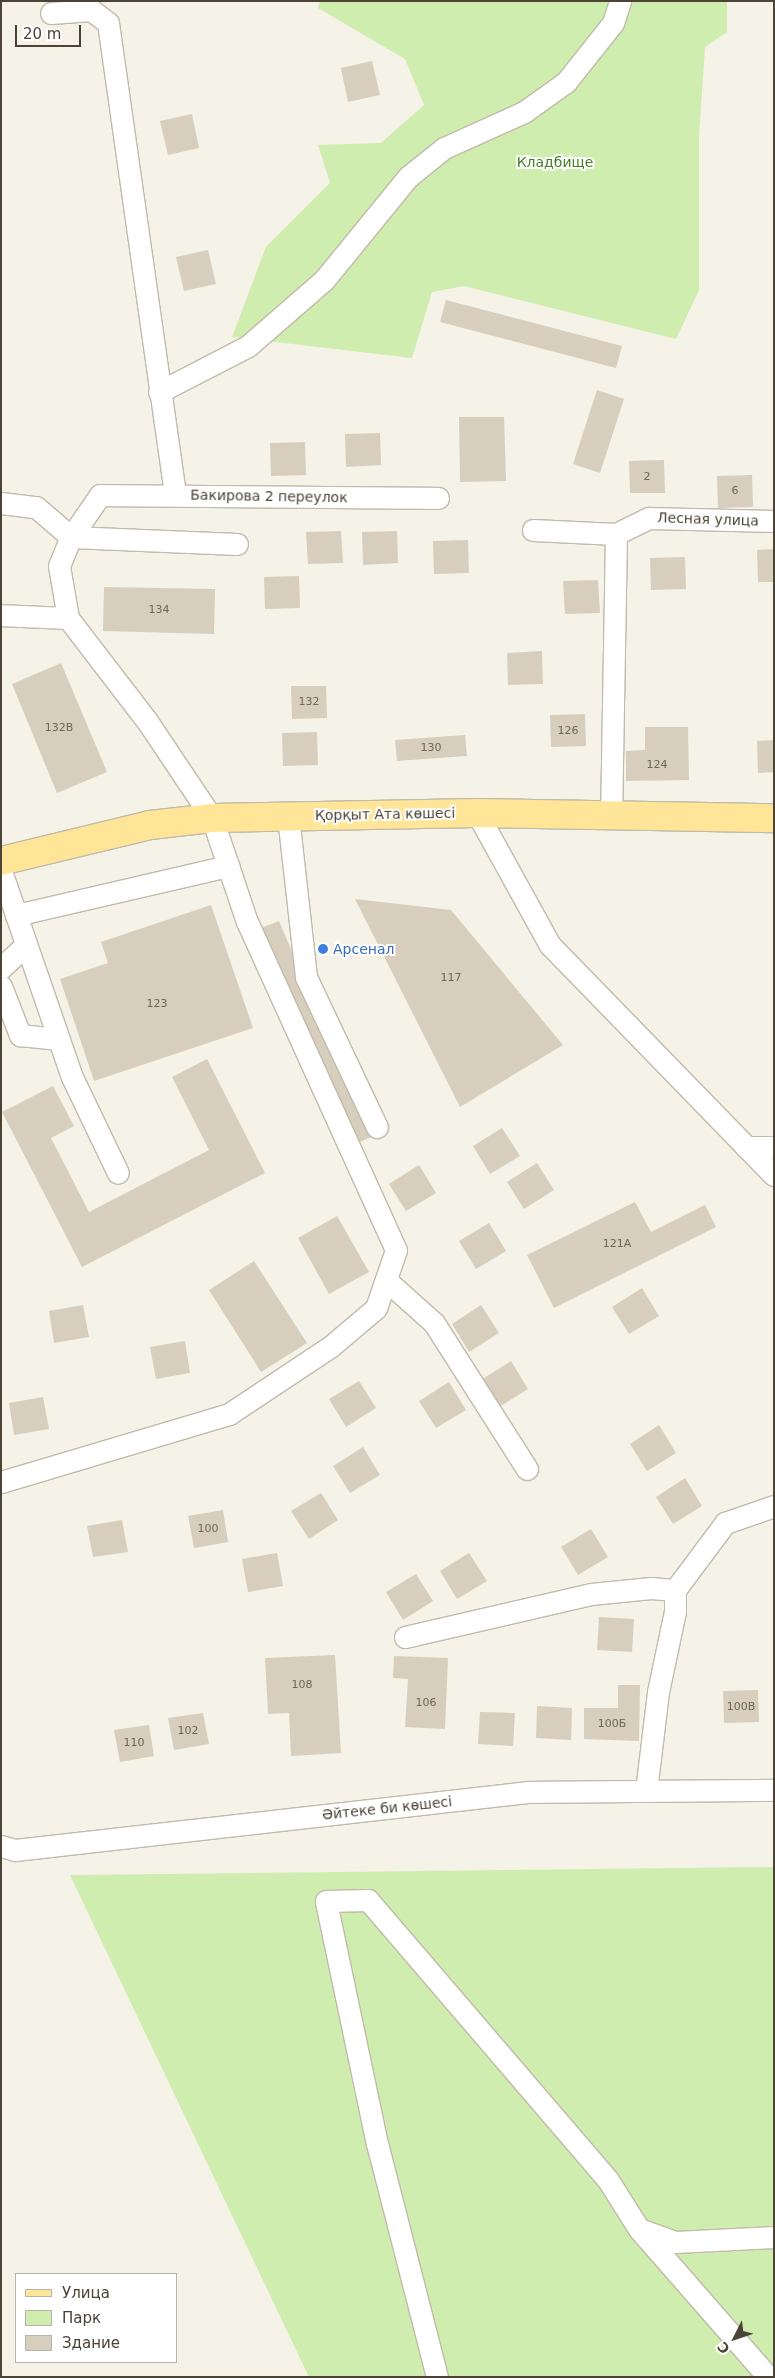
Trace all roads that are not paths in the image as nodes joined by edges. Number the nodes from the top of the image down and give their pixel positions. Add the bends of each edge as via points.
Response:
1 (620, 1) edge
2 (52, 13) dead end
3 (160, 392) junction
4 (175, 495) junction
5 (438, 498) dead end
6 (1, 503) edge
7 (774, 521) edge
8 (533, 530) dead end
9 (616, 534) junction
10 (71, 537) junction
11 (237, 544) dead end
12 (1, 615) edge
13 (68, 618) junction
14 (477, 813) junction
15 (611, 815) junction
16 (288, 816) junction
17 (212, 818) junction
18 (774, 818) edge
19 (1, 861) edge
20 (228, 866) junction
21 (1, 871) edge
22 (16, 915) junction
23 (26, 945) junction
24 (1, 968) edge
25 (1, 986) edge
26 (59, 1039) junction
27 (377, 1126) dead end
28 (746, 1147) junction
29 (774, 1147) edge
30 (118, 1173) dead end
31 (774, 1175) edge
32 (386, 1280) junction
33 (527, 1469) dead end
34 (1, 1482) edge
35 (774, 1506) edge
36 (675, 1590) junction
37 (405, 1637) dead end
38 (774, 1790) edge
39 (646, 1791) junction
40 (1, 1846) edge
41 (639, 2229) junction
42 (774, 2237) edge
43 (437, 2377) edge
44 (768, 2377) edge

1 - 3 street via 613,23 566,82 524,112 444,148 408,177 324,280 255,340
2 - 3 street via 91,10 108,23
3 - 4 street
4 - 5 street, Бакирова 2 переулок
4 - 10 street, Бакирова 2 переулок via 100,495
6 - 10 street via 36,508
7 - 9 street, Лесная улица via 649,518
8 - 9 street
9 - 15 street
10 - 11 street
10 - 13 street via 59,566
12 - 13 street
13 - 17 street via 147,721
14 - 15 main road, Қорқыт Ата көшесі
14 - 16 main road, Қорқыт Ата көшесі
14 - 28 street via 550,945
15 - 18 main road, Қорқыт Ата көшесі
16 - 17 main road, Қорқыт Ата көшесі
16 - 27 street via 306,977
17 - 19 main road, Қорқыт Ата көшесі via 150,825
17 - 20 street
20 - 22 street
20 - 32 street via 251,931 396,1250
21 - 22 street
22 - 23 street
23 - 24 street
23 - 26 street
25 - 26 street via 20,1035
26 - 30 street via 72,1077
28 - 29 street
28 - 31 street
32 - 33 street via 434,1324
32 - 34 street via 376,1308 330,1347 228,1414
35 - 36 street via 725,1524
36 - 37 street via 651,1588 591,1594
36 - 39 street via 675,1611 658,1692
38 - 39 street, Әйтеке би көшесі
39 - 40 street, Әйтеке би көшесі via 528,1792 15,1850
41 - 42 street via 675,2242
41 - 43 street via 608,2180 368,1900 326,1900 377,2144
41 - 44 street

